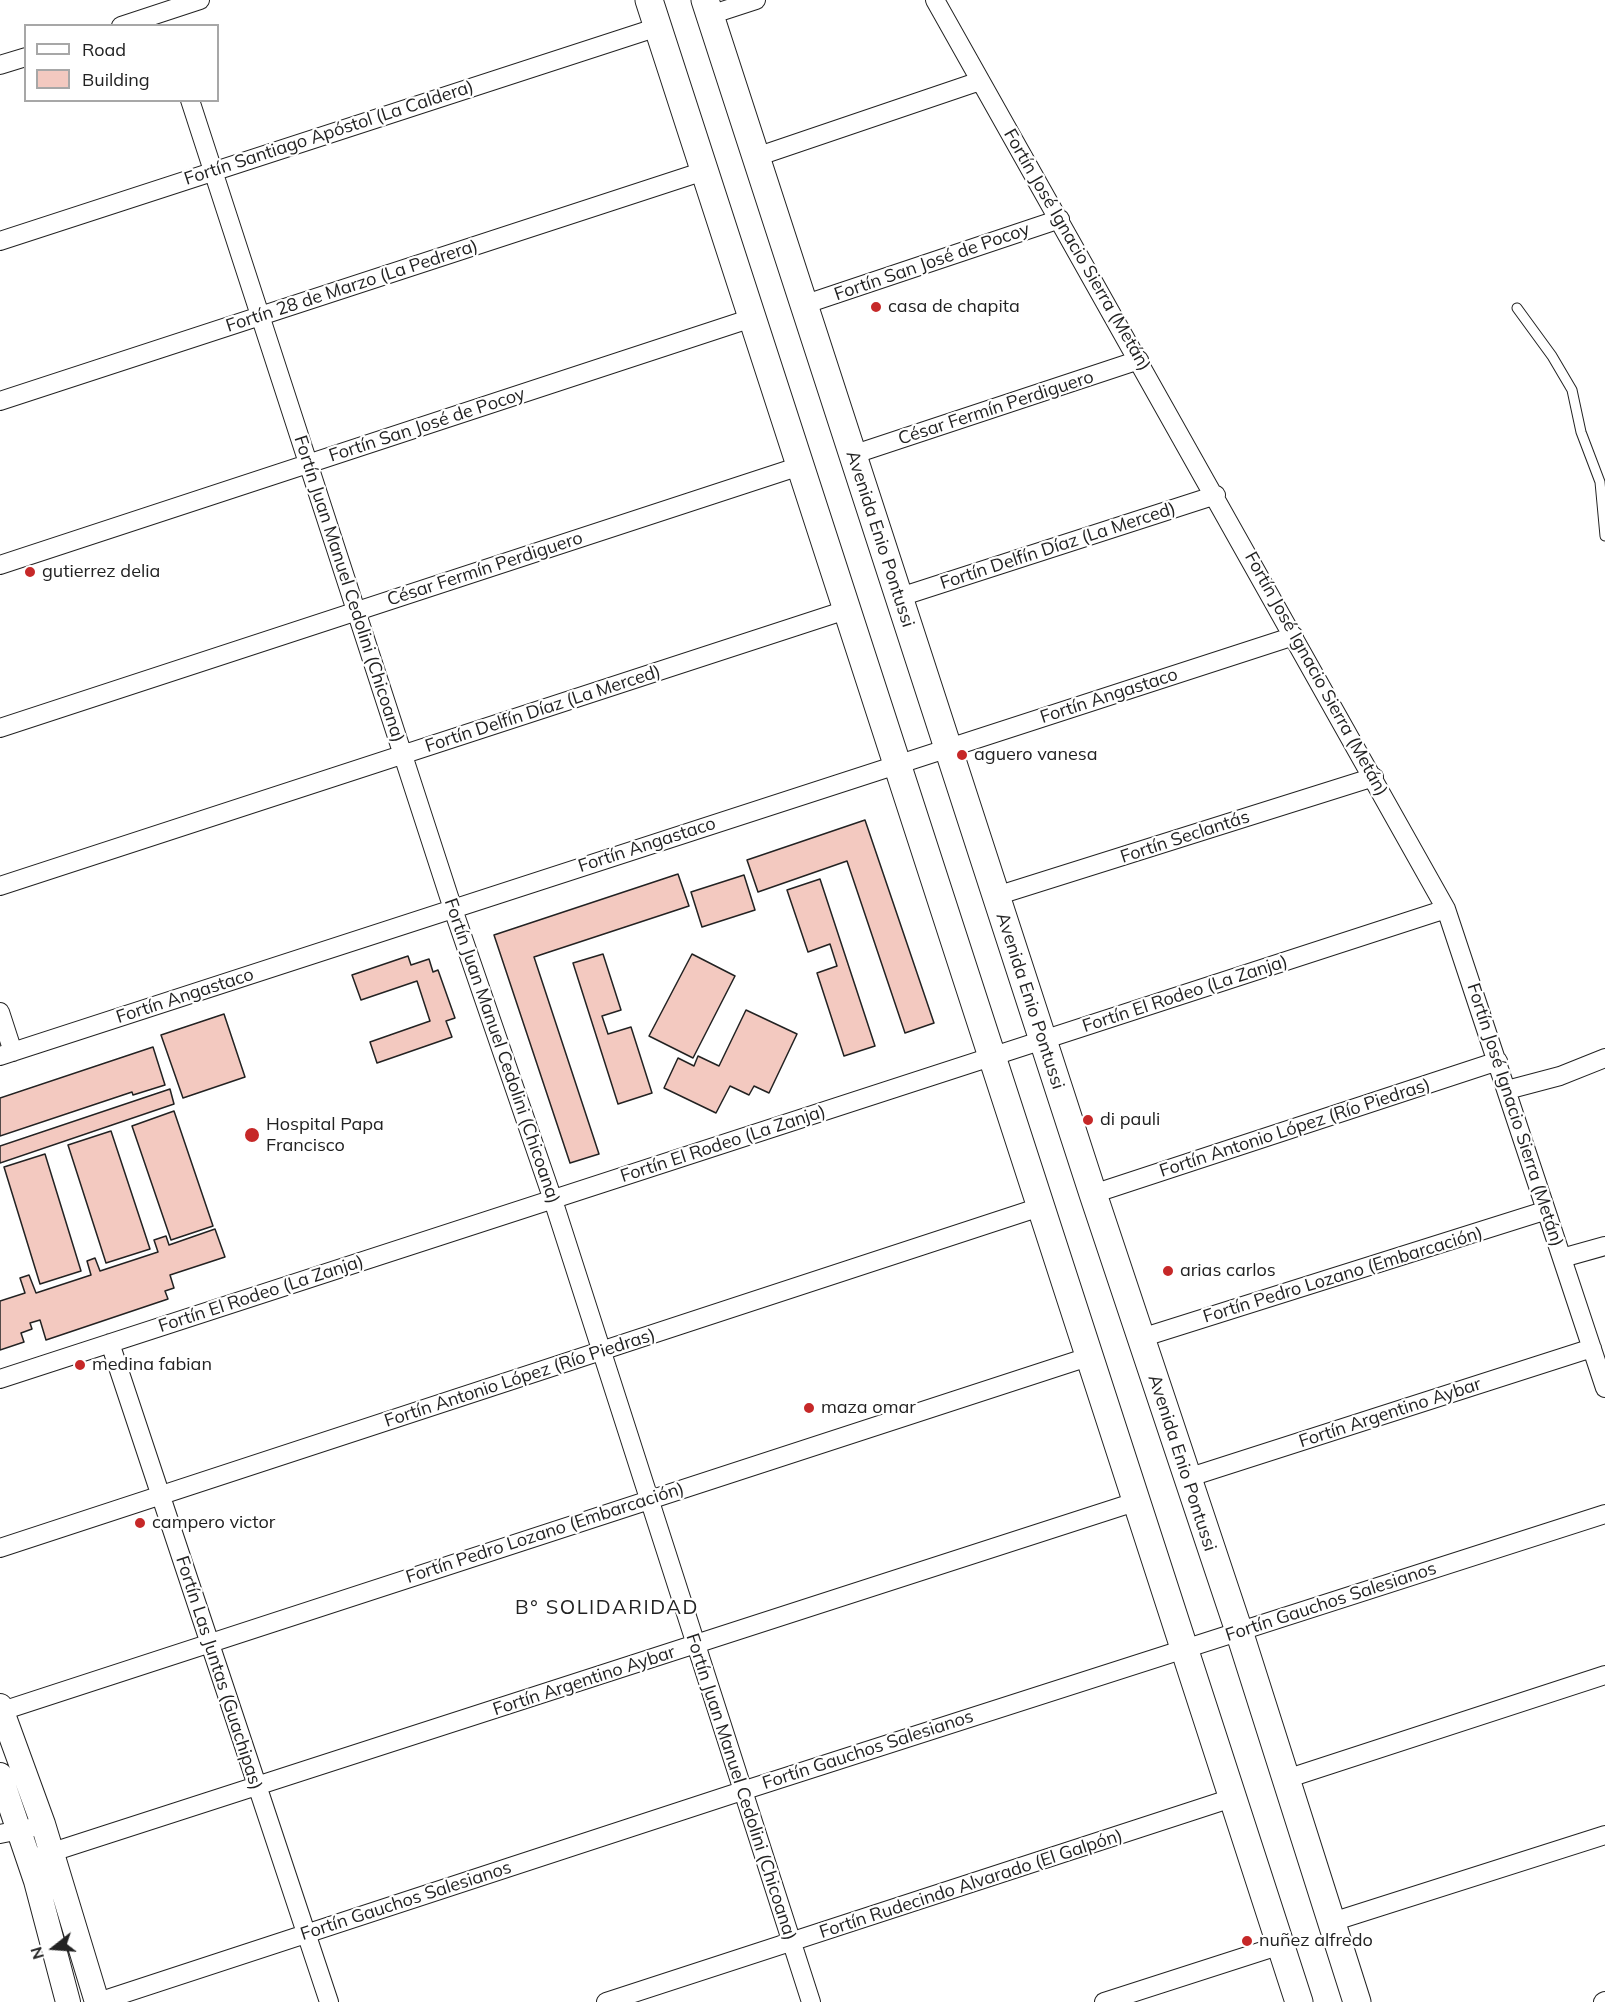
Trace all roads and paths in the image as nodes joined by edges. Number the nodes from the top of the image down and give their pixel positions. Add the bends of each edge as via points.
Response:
1 (200, 0) edge
2 (649, 0) edge
3 (756, 0) edge
4 (935, 0) edge
5 (707, 8) edge
6 (162, 13) edge
7 (127, 24) edge
8 (658, 27) junction
9 (24, 58) edge
10 (0, 65) edge
11 (980, 81) junction
12 (191, 102) edge
13 (756, 157) junction
14 (212, 171) junction
15 (704, 171) junction
16 (1060, 219) junction
17 (0, 241) edge
18 (803, 305) junction
19 (1517, 308) dead end
20 (260, 316) junction
21 (752, 318) junction
22 (1139, 360) junction
23 (0, 401) edge
24 (852, 455) junction
25 (308, 464) junction
26 (800, 466) junction
27 (1216, 495) junction
28 (1605, 536) edge
29 (0, 565) edge
30 (900, 597) junction
31 (846, 610) junction
32 (358, 611) junction
33 (1294, 636) junction
34 (0, 728) edge
35 (948, 748) junction
36 (404, 754) junction
37 (897, 764) junction
38 (1374, 777) junction
39 (0, 886) edge
40 (996, 896) junction
41 (453, 909) junction
42 (1446, 909) junction
43 (0, 1012) edge
44 (1043, 1040) junction
45 (7, 1054) edge
46 (991, 1057) junction
47 (1605, 1058) edge
48 (1498, 1061) junction
49 (1507, 1090) junction
50 (1093, 1194) junction
51 (553, 1200) junction
52 (1040, 1207) junction
53 (1544, 1211) junction
54 (1605, 1246) edge
55 (1562, 1258) junction
56 (1141, 1338) junction
57 (110, 1343) junction
58 (1592, 1348) junction
59 (600, 1352) junction
60 (1088, 1357) junction
61 (0, 1379) edge
62 (1605, 1388) edge
63 (1187, 1478) junction
64 (160, 1495) junction
65 (647, 1499) junction
66 (1137, 1501) junction
67 (1605, 1514) edge
68 (0, 1548) edge
69 (1239, 1631) junction
70 (209, 1642) junction
71 (694, 1645) junction
72 (1184, 1648) junction
73 (1605, 1675) edge
74 (1, 1709) edge
75 (0, 1775) edge
76 (1286, 1779) junction
77 (256, 1786) junction
78 (742, 1791) junction
79 (1233, 1798) junction
80 (21, 1829) edge
81 (1605, 1834) edge
82 (41, 1856) junction
83 (1332, 1922) junction
84 (307, 1933) junction
85 (792, 1943) junction
86 (1281, 1945) junction
87 (68, 2002) edge
88 (97, 2002) edge
89 (329, 2002) edge
90 (606, 2002) edge
91 (811, 2002) edge
92 (1104, 2002) edge
93 (1299, 2002) edge
94 (1357, 2002) edge

1 - 6 street
2 - 8 main road
3 - 5 street
4 - 11 street, Fortín José Ignacio Sierra (Metán)
5 - 13 main road, Avenida Enio Pontussi
6 - 7 street
8 - 14 street, Fortín Santiago Apóstol (La Caldera)
8 - 15 main road
9 - 10 street
11 - 13 street
11 - 16 street, Fortín José Ignacio Sierra (Metán)
12 - 14 street, Fortín Juan Manuel Cedolini (Chicoana)
13 - 18 main road, Avenida Enio Pontussi
14 - 17 street, Fortín Santiago Apóstol (La Caldera)
14 - 20 street, Fortín Juan Manuel Cedolini (Chicoana)
15 - 20 street, Fortín 28 de Marzo (La Pedrera)
15 - 21 main road
16 - 18 street, Fortín San José de Pocoy
16 - 22 street, Fortín José Ignacio Sierra (Metán)
18 - 24 main road, Avenida Enio Pontussi
19 - 28 lane via 1572,390 1581,432 1600,482
20 - 23 street, Fortín 28 de Marzo (La Pedrera)
20 - 25 street, Fortín Juan Manuel Cedolini (Chicoana)
21 - 25 street, Fortín San José de Pocoy
21 - 26 main road
22 - 24 street, César Fermín Perdiguero
22 - 27 street, Fortín José Ignacio Sierra (Metán)
24 - 30 main road, Avenida Enio Pontussi
25 - 29 street, Fortín San José de Pocoy
25 - 32 street, Fortín Juan Manuel Cedolini (Chicoana)
26 - 31 main road
26 - 32 street, César Fermín Perdiguero
27 - 30 street, Fortín Delfín Díaz (La Merced)
27 - 33 street, Fortín José Ignacio Sierra (Metán)
30 - 35 main road, Avenida Enio Pontussi
31 - 36 street, Fortín Delfín Díaz (La Merced)
31 - 37 main road
32 - 34 street, César Fermín Perdiguero
32 - 36 street, Fortín Juan Manuel Cedolini (Chicoana)
33 - 35 street, Fortín Angastaco
33 - 38 street, Fortín José Ignacio Sierra (Metán)
35 - 37 street, Fortín Angastaco
35 - 40 main road, Avenida Enio Pontussi
36 - 39 street, Fortín Delfín Díaz (La Merced)
36 - 41 street, Fortín Juan Manuel Cedolini (Chicoana)
37 - 41 street, Fortín Angastaco
37 - 46 main road
38 - 40 street, Fortín Seclantás
38 - 42 street, Fortín José Ignacio Sierra (Metán)
40 - 44 main road, Avenida Enio Pontussi
41 - 45 street, Fortín Angastaco
41 - 51 street, Fortín Juan Manuel Cedolini (Chicoana)
42 - 44 street, Fortín El Rodeo (La Zanja)
42 - 48 street, Fortín José Ignacio Sierra (Metán)
43 - 45 street
44 - 46 street, Fortín El Rodeo (La Zanja)
44 - 50 main road, Avenida Enio Pontussi
46 - 51 street, Fortín El Rodeo (La Zanja)
46 - 52 main road
47 - 49 street via 1560,1076
48 - 49 street, Fortín José Ignacio Sierra (Metán)
48 - 50 street, Fortín Antonio López (Río Piedras)
49 - 53 street, Fortín José Ignacio Sierra (Metán)
50 - 56 main road, Avenida Enio Pontussi
51 - 57 street, Fortín El Rodeo (La Zanja)
51 - 59 street, Fortín Juan Manuel Cedolini (Chicoana)
52 - 59 street, Fortín Antonio López (Río Piedras)
52 - 60 main road
53 - 55 street, Fortín José Ignacio Sierra (Metán)
53 - 56 street, Fortín Pedro Lozano (Embarcación)
54 - 55 street
55 - 58 street, Fortín José Ignacio Sierra (Metán)
56 - 63 main road, Avenida Enio Pontussi
57 - 61 street, Fortín El Rodeo (La Zanja)
57 - 64 street, Fortín Las Juntas (Guachipas)
58 - 62 street, Fortín José Ignacio Sierra (Metán)
58 - 63 street, Fortín Argentino Aybar
59 - 64 street, Fortín Antonio López (Río Piedras)
59 - 65 street, Fortín Juan Manuel Cedolini (Chicoana)
60 - 65 street, Fortín Pedro Lozano (Embarcación)
60 - 66 main road
63 - 69 main road, Avenida Enio Pontussi
64 - 68 street, Fortín Antonio López (Río Piedras)
64 - 70 street, Fortín Las Juntas (Guachipas)
65 - 70 street, Fortín Pedro Lozano (Embarcación)
65 - 71 street, Fortín Juan Manuel Cedolini (Chicoana)
66 - 71 street, Fortín Argentino Aybar
66 - 72 main road
67 - 69 street, Fortín Gauchos Salesianos
69 - 72 street, Fortín Gauchos Salesianos
69 - 76 main road, Avenida Enio Pontussi
70 - 74 street, Fortín Pedro Lozano (Embarcación)
70 - 77 street, Fortín Las Juntas (Guachipas)
71 - 77 street, Fortín Argentino Aybar
71 - 78 street, Fortín Juan Manuel Cedolini (Chicoana)
72 - 78 street, Fortín Gauchos Salesianos
72 - 79 main road
73 - 76 street
74 - 80 street
75 - 80 street
76 - 83 main road, Avenida Enio Pontussi
77 - 82 street, Fortín Argentino Aybar
77 - 84 street, Fortín Las Juntas (Guachipas)
78 - 84 street, Fortín Gauchos Salesianos
78 - 85 street, Fortín Juan Manuel Cedolini (Chicoana)
79 - 85 street, Fortín Rudecindo Alvarado (El Galpón)
79 - 86 main road
80 - 82 street
81 - 83 street
82 - 87 street
82 - 88 street
83 - 94 main road, Avenida Enio Pontussi
84 - 88 street, Fortín Gauchos Salesianos
84 - 89 street, Fortín Las Juntas (Guachipas)
85 - 90 street, Fortín Rudecindo Alvarado (El Galpón)
85 - 91 street, Fortín Juan Manuel Cedolini (Chicoana)
86 - 92 street
86 - 93 main road

